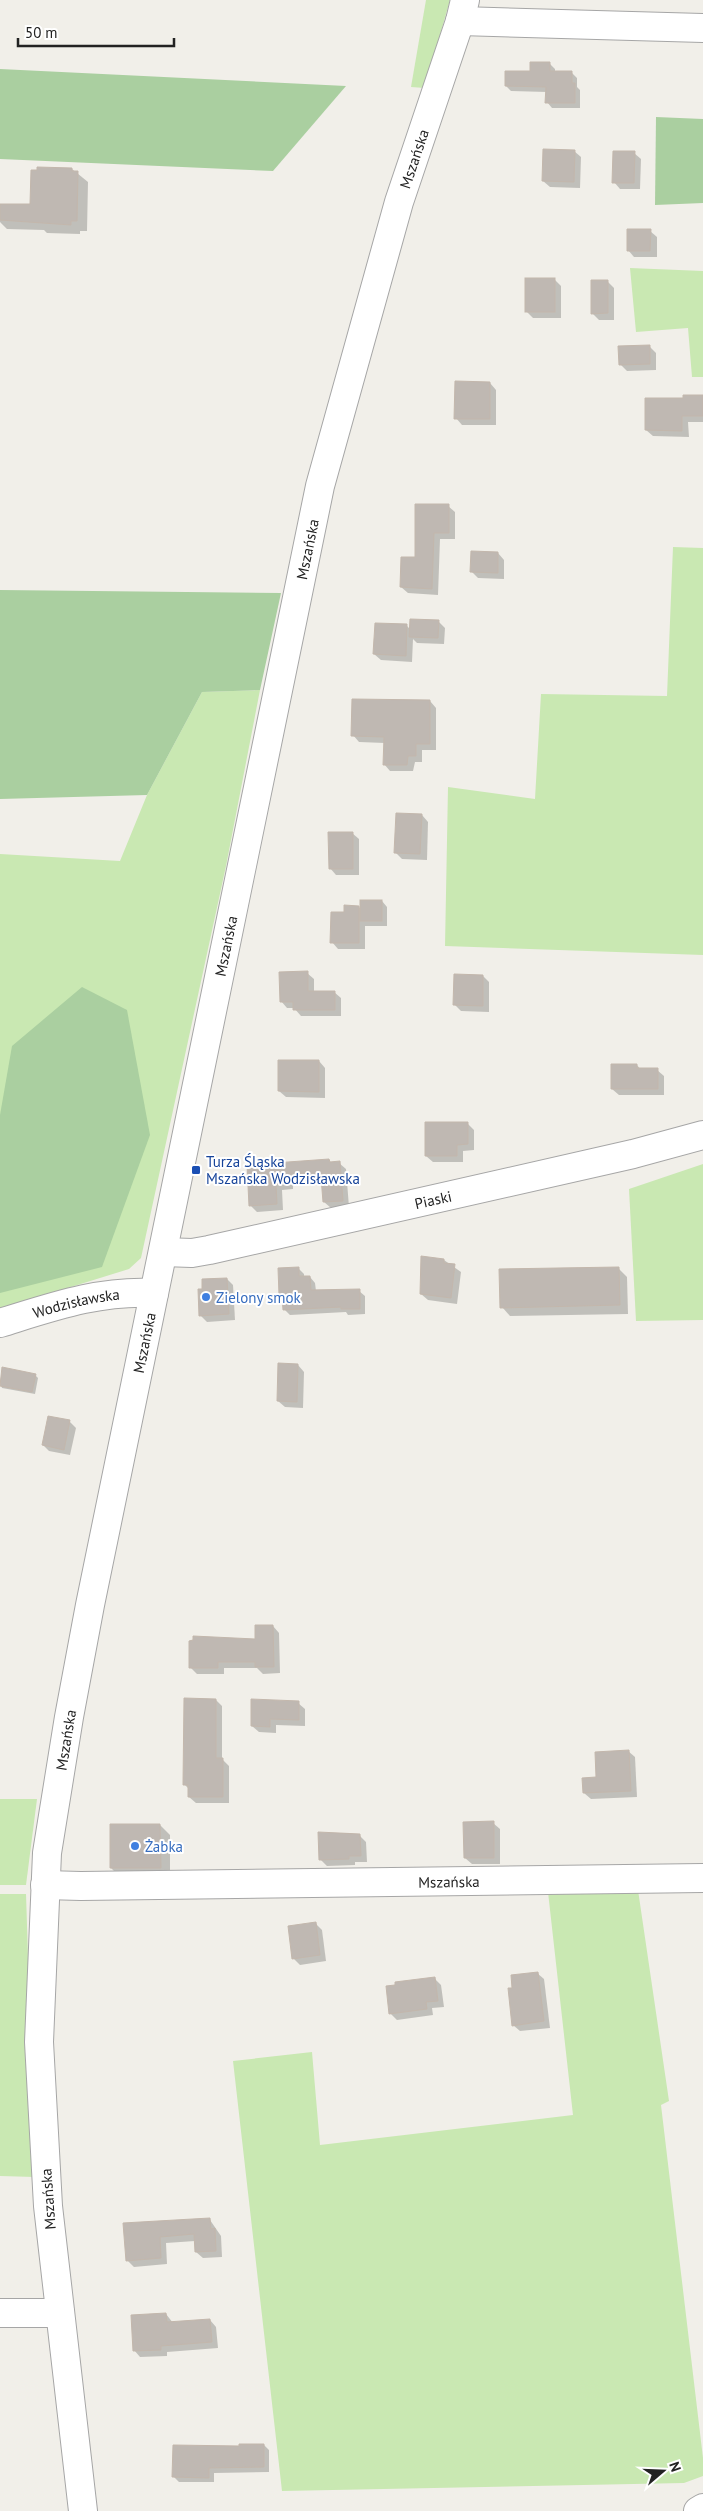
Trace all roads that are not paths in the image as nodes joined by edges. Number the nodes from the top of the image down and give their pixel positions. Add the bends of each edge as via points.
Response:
1 (463, 10) edge
2 (703, 28) edge
3 (703, 1135) edge
4 (163, 1252) junction
5 (154, 1293) junction
6 (0, 1323) edge
7 (703, 1878) edge
8 (45, 1884) junction
9 (0, 2313) edge
10 (60, 2313) junction
11 (703, 2508) edge
12 (83, 2511) edge
13 (698, 2511) edge

1 - 2 street, Mszańska
1 - 4 street, Mszańska via 399,202 320,486
3 - 4 street, Piaski via 633,1154 209,1250
4 - 5 street, Mszańska
5 - 6 street, Wodzisławska via 87,1296
5 - 8 street, Mszańska via 68,1717
7 - 8 street, Mszańska
8 - 10 street, Mszańska via 39,2042 48,2206
9 - 10 street
10 - 12 street, Mszańska
11 - 13 street

